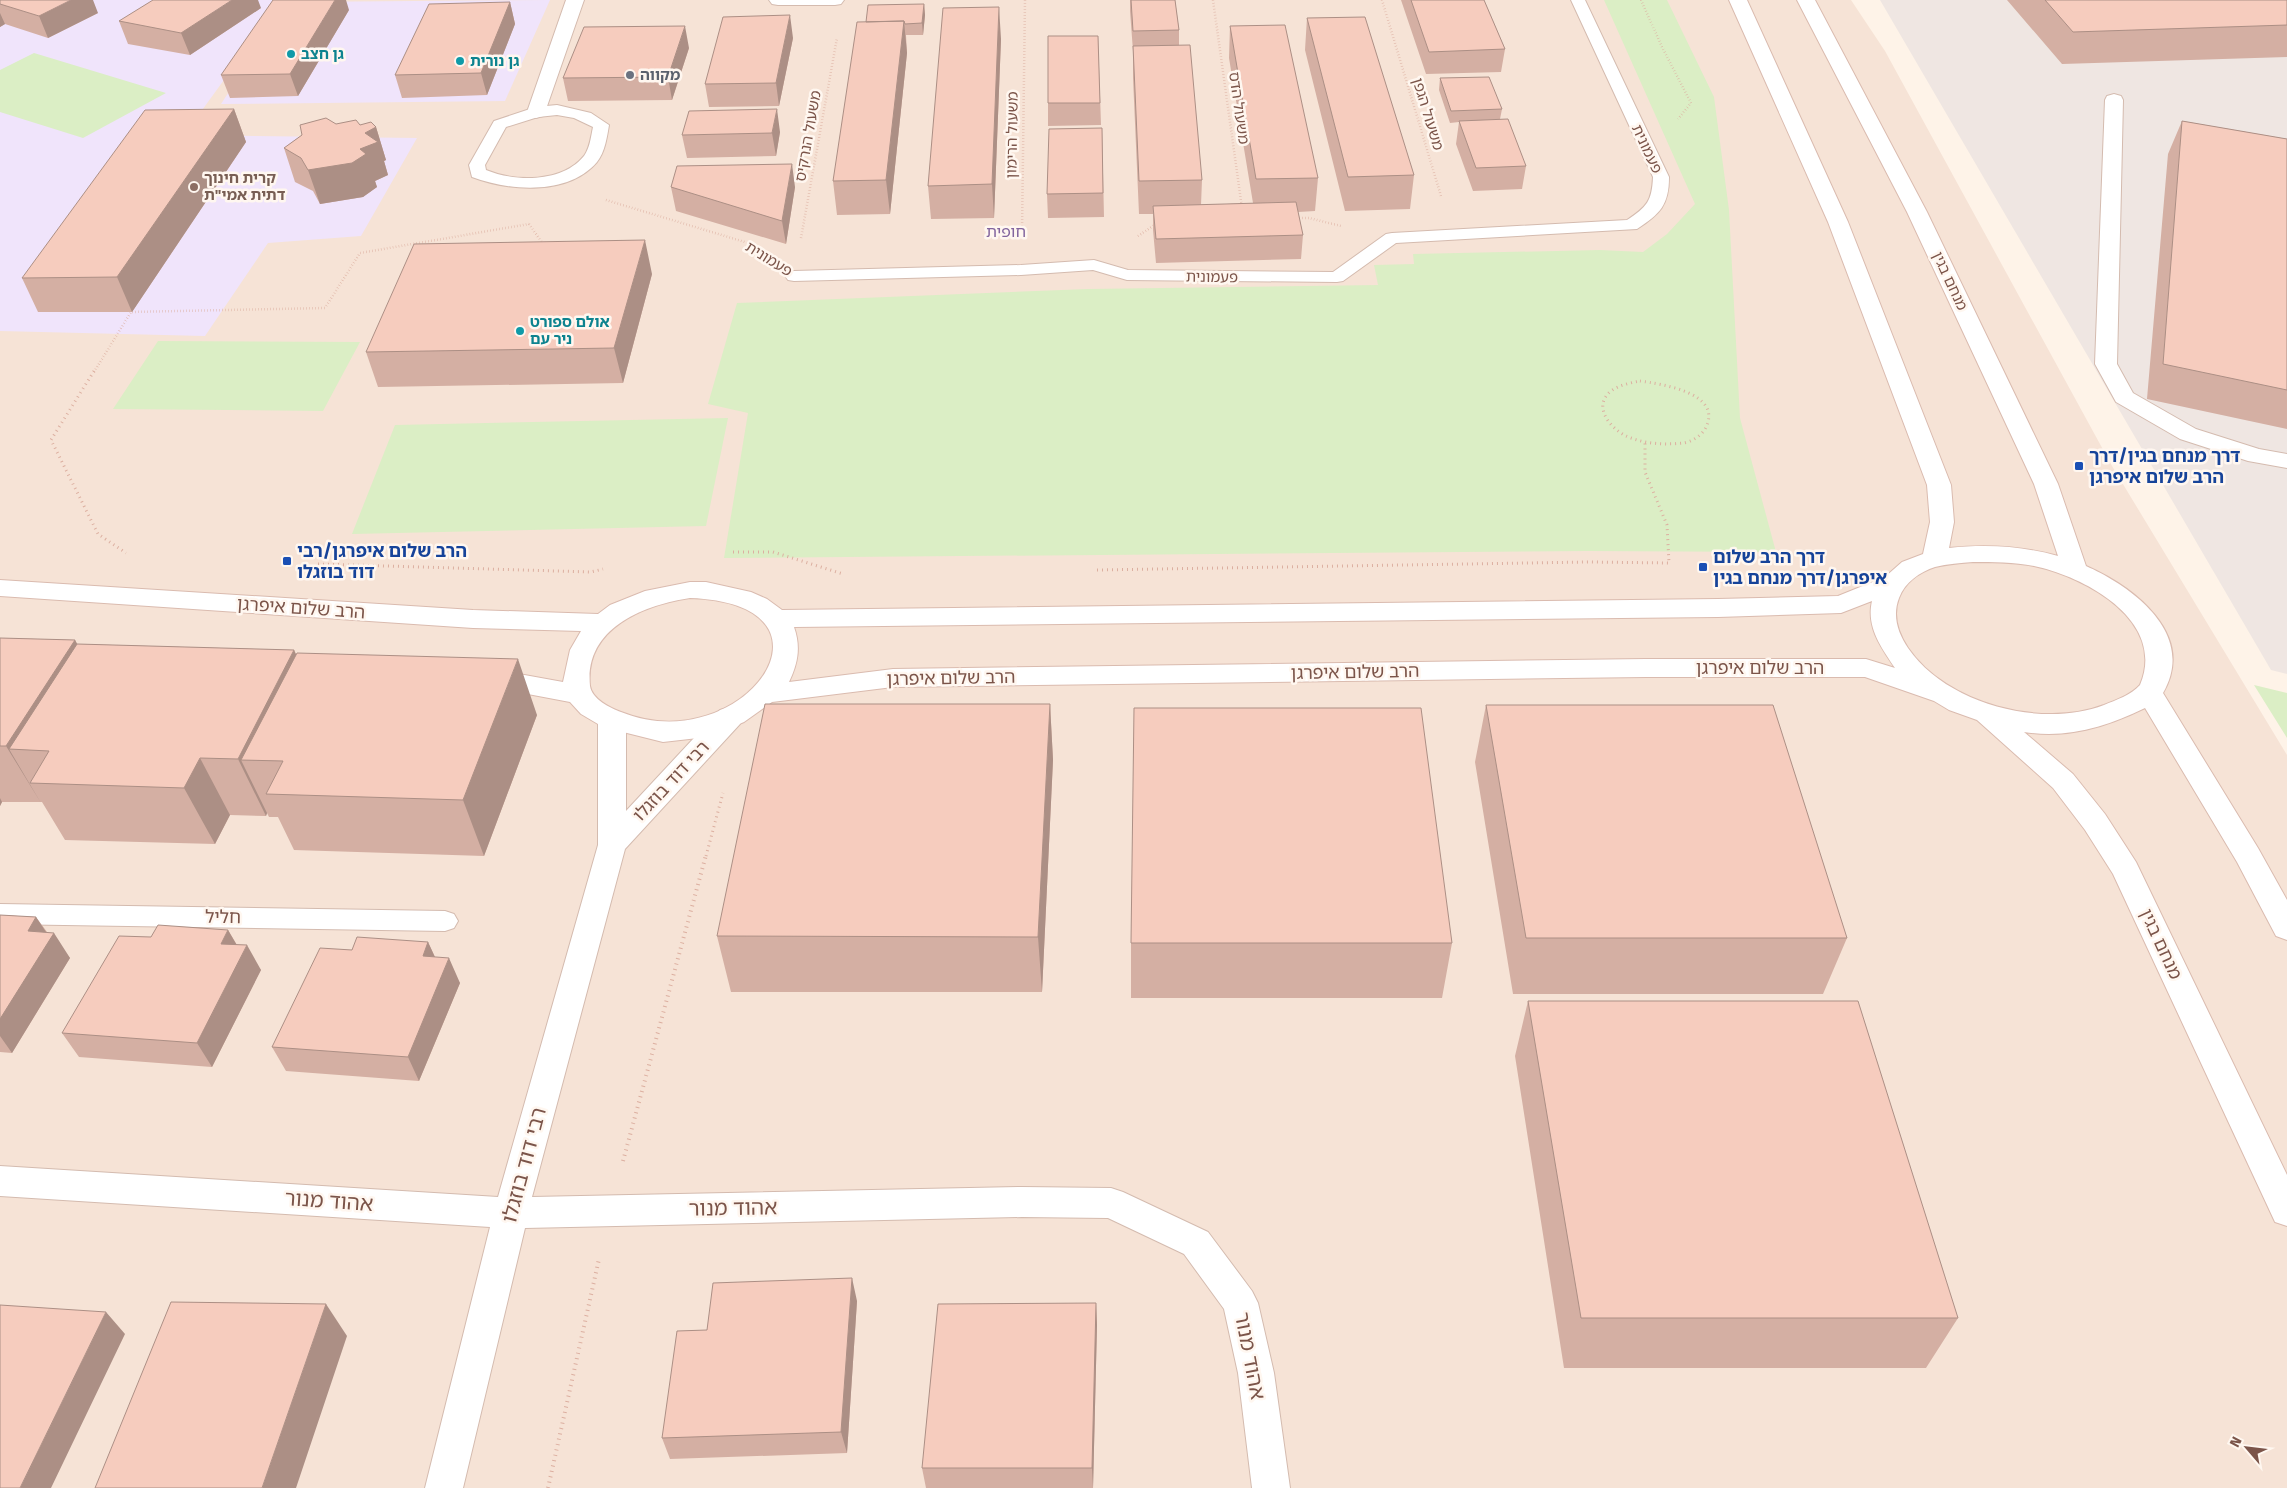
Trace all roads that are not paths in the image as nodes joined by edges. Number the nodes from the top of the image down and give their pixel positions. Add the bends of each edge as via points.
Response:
1 (575, 0) edge
2 (778, 0) edge
3 (835, 0) edge
4 (1578, 0) edge
5 (1738, 0) edge
6 (1806, 0) edge
7 (2114, 100) dead end
8 (536, 112) junction
9 (794, 276) road end
10 (2287, 461) edge
11 (1935, 558) junction
12 (2075, 570) junction
13 (1893, 583) junction
14 (0, 588) edge
15 (776, 619) junction
16 (602, 623) junction
17 (464, 674) edge
18 (2149, 693) junction
19 (578, 694) junction
20 (764, 694) junction
21 (1944, 694) junction
22 (1984, 713) junction
23 (730, 717) junction
24 (612, 722) junction
25 (612, 845) junction
26 (0, 914) edge
27 (445, 921) dead end
28 (2287, 928) edge
29 (4, 1189) edge
30 (2287, 1211) edge
31 (511, 1213) junction
32 (444, 1488) edge
33 (1272, 1488) edge

1 - 8 main road
2 - 3 main road
4 - 9 lane, פעמונית via 1661,177 1661,194 1654,210 1631,225 1392,238 1337,277 1127,275 1094,265
5 - 11 main road via 1838,222 1939,485 1942,522
6 - 12 main road, מנחם בגין via 1917,212 2038,466
7 - 10 main road via 2106,364 2124,397 2188,434 2256,456
8 - 8 lane via 576,112 601,124 591,158 564,176 526,184 506,183 478,173 477,165 500,124
11 - 12 main road via 1973,554 2016,555
11 - 13 main road via 1910,568
12 - 18 main road via 2105,584 2132,605 2150,627 2160,650 2158,674
13 - 15 main road via 1841,604 1718,608
13 - 21 main road via 1883,602 1883,625 1894,650 1915,674
14 - 16 main road, הרב שלום איפרגן via 455,618
15 - 16 main road via 749,600 723,592 701,590 650,598 627,607
15 - 20 main road via 784,637 786,655 780,673
16 - 19 main road via 580,656 576,676
17 - 19 main road
18 - 22 main road via 2107,716 2071,724 2029,723
18 - 28 main road via 2248,856
19 - 24 main road
20 - 21 main road, הרב שלום איפרגן via 893,678 1846,668 1866,668
20 - 23 main road
21 - 22 main road
22 - 30 main road, מנחם בגין via 2062,781 2096,822 2126,870
23 - 24 main road via 689,730 661,732
23 - 25 main road, רבי דוד בוזגלו
24 - 25 main road, רבי דוד בוזגלו
25 - 31 main road, רבי דוד בוזגלו
26 - 27 lane, חליל
29 - 31 main road, אהוד מנור
31 - 32 main road, רבי דוד בוזגלו
31 - 33 main road, אהוד מנור via 1111,1203 1196,1243 1240,1303 1256,1373

